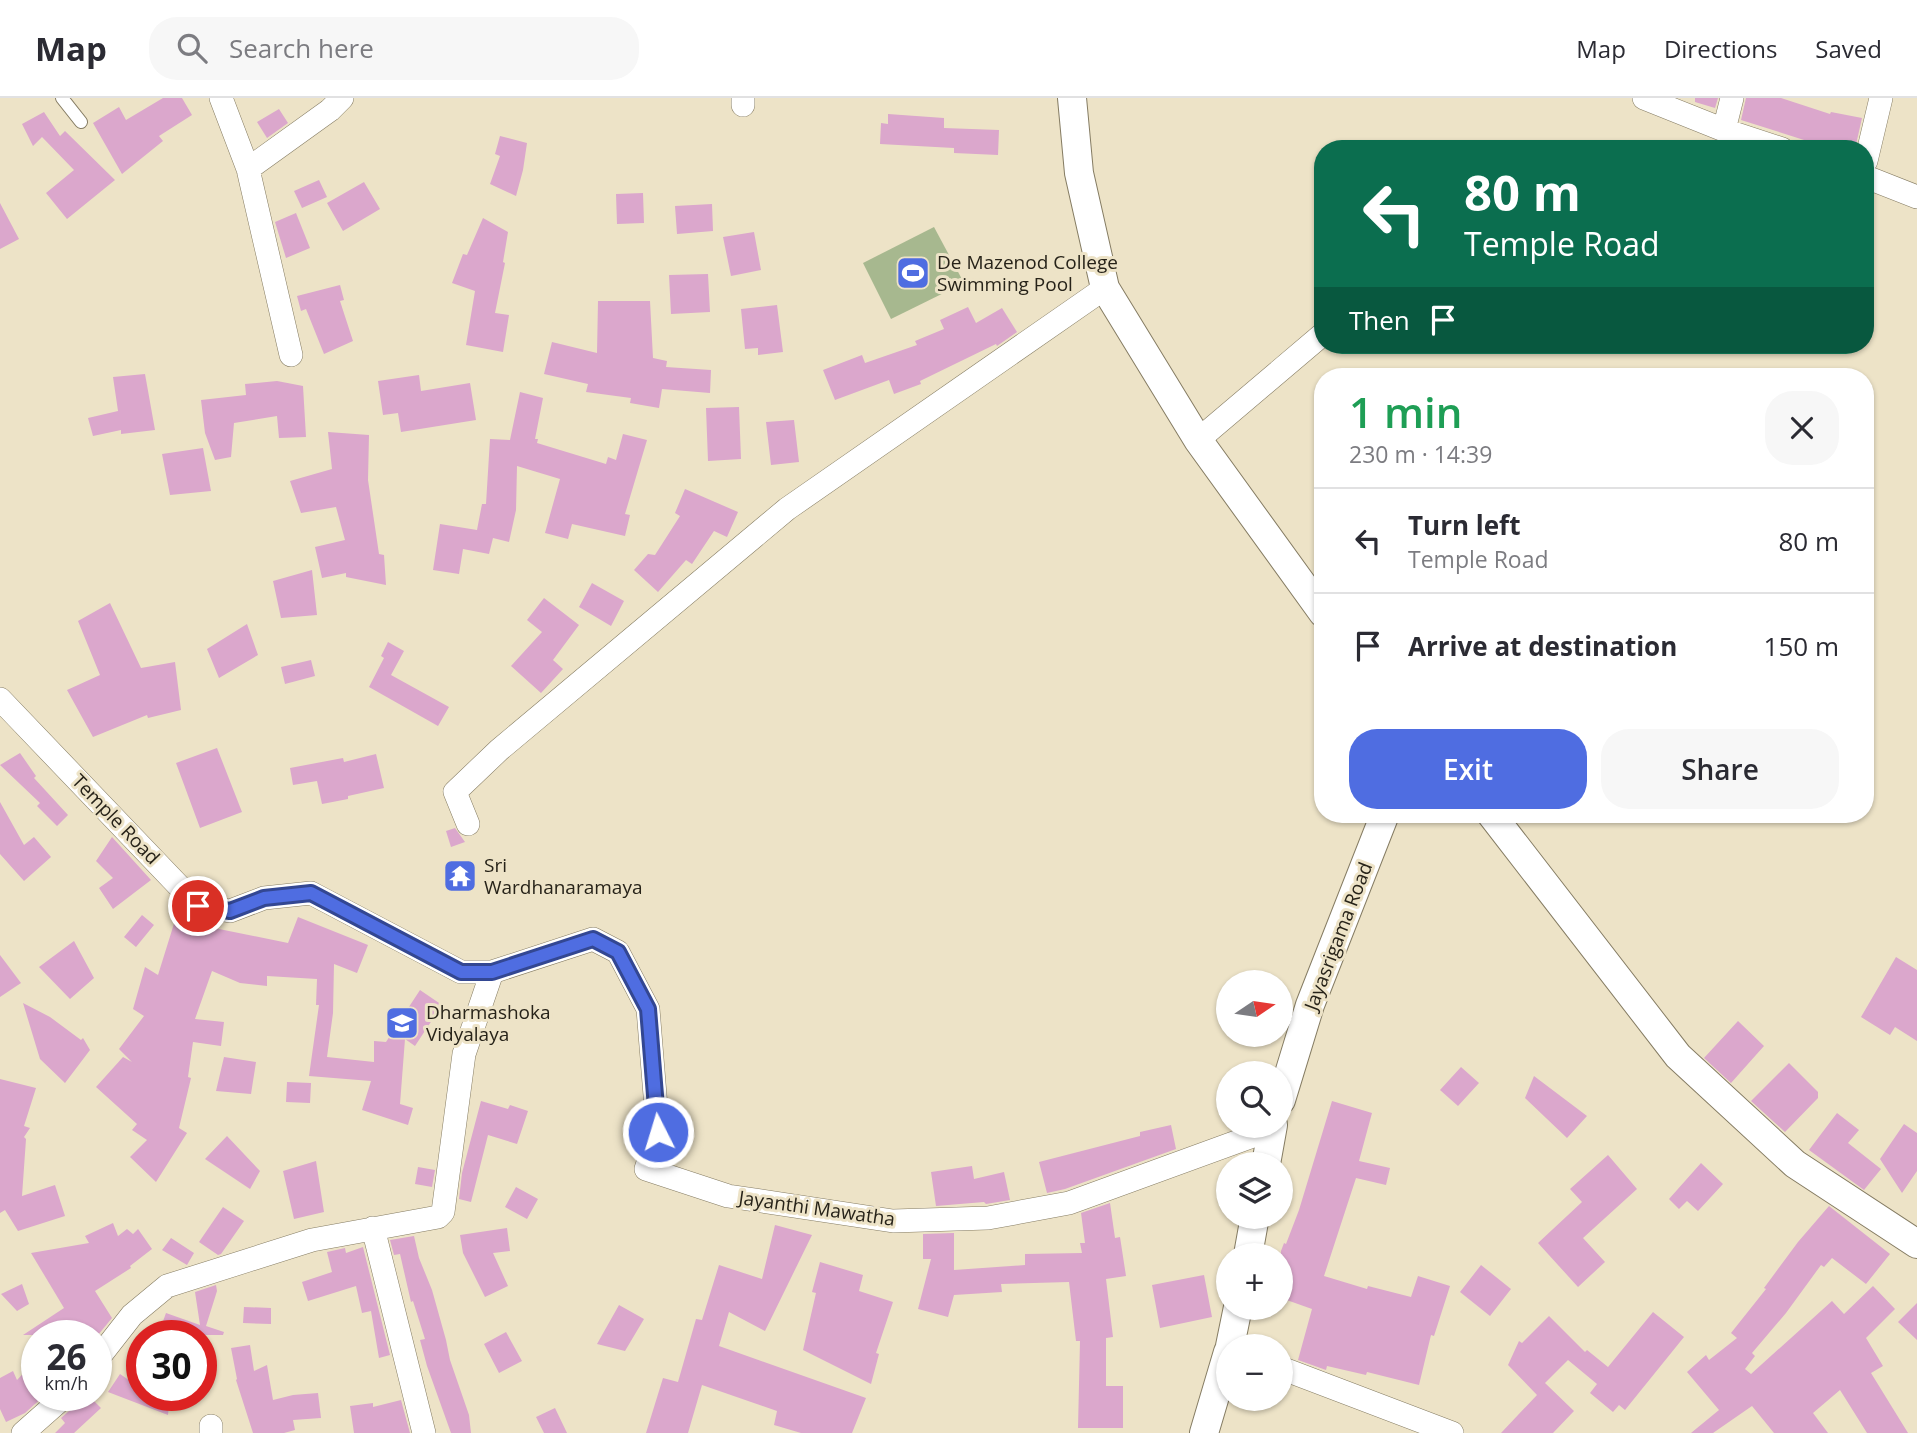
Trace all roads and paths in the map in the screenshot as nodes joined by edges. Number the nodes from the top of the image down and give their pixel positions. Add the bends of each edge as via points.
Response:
1 (62, 98) edge
2 (221, 98) edge
3 (342, 98) edge
4 (1072, 98) edge
5 (1644, 98) edge
6 (1732, 98) edge
7 (1881, 98) edge
8 (81, 122) dead end
9 (1724, 130) junction
10 (1755, 140) edge
11 (1871, 140) edge
12 (248, 169) junction
13 (1874, 180) edge
14 (1917, 197) edge
15 (1105, 288) junction
16 (1314, 342) edge
17 (291, 355) dead end
18 (1198, 440) junction
19 (1314, 601) edge
20 (0, 699) edge
21 (1381, 823) edge
22 (1498, 823) edge
23 (468, 824) dead end
24 (492, 972) junction
25 (1293, 1061) edge
26 (1243, 1138) edge
27 (646, 1169) joint
28 (373, 1228) junction
29 (1917, 1244) edge
30 (112, 1341) edge
31 (1293, 1373) edge
32 (1216, 1392) edge
33 (48, 1411) edge
34 (23, 1433) edge
35 (424, 1433) edge
36 (1204, 1433) edge
37 (1452, 1433) edge

1 - 8 lane
2 - 12 street
3 - 12 street
4 - 15 street via 1079,173
5 - 9 street
6 - 9 street
7 - 11 street
9 - 10 street
12 - 17 street
13 - 14 street
15 - 18 street
15 - 23 street via 787,509 499,750 455,792
16 - 18 street
18 - 19 street
20 - 24 street, Temple Road via 198,906 230,911 264,898 311,893 461,972
21 - 25 street, Jayasrigama Road
22 - 29 street via 1678,1056 1796,1164
24 - 27 street, Temple Road via 593,939 618,952 648,1009 658,1132
24 - 28 street via 464,1054 443,1212 438,1217
26 - 27 street, Jayanthi Mawatha via 1069,1203 988,1218 893,1221 728,1196
28 - 30 street via 312,1240 167,1286 132,1315
28 - 35 street
31 - 37 street
32 - 36 street
33 - 34 street

